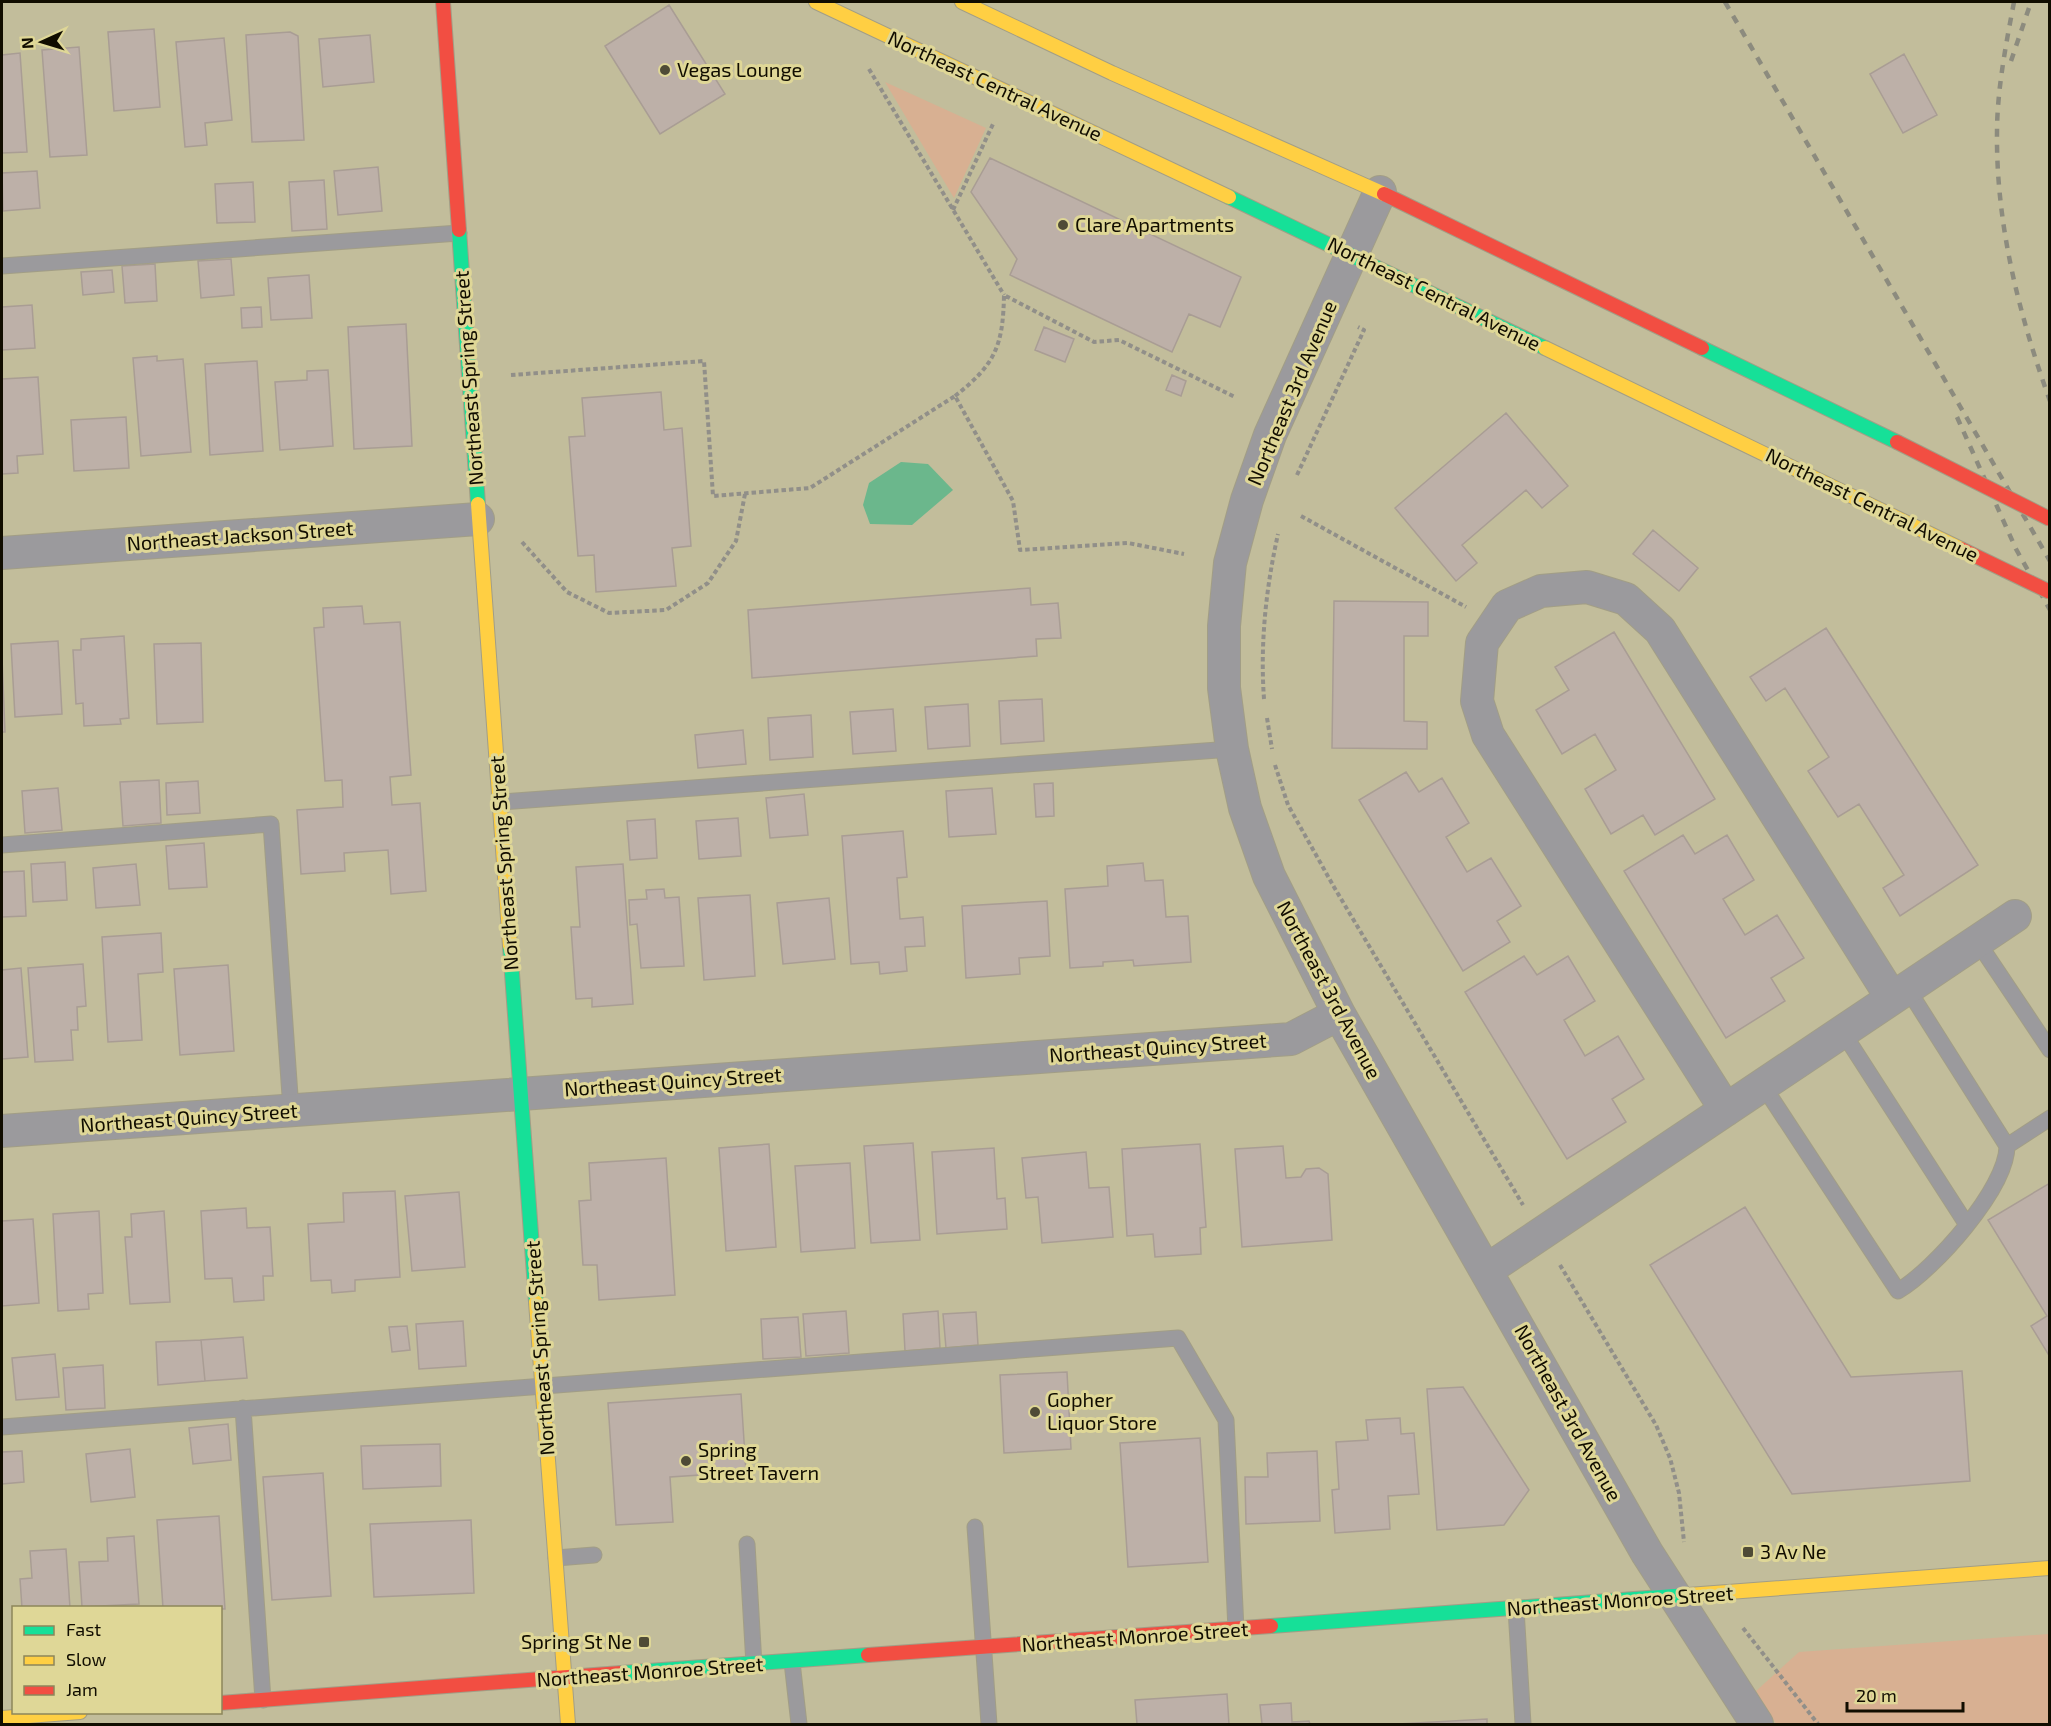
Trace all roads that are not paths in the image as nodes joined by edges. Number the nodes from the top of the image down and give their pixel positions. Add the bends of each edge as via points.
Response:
1 (443, 2) edge
2 (816, 2) edge
3 (962, 2) edge
4 (1380, 192) junction
5 (459, 233) junction
6 (1353, 255) junction
7 (2, 266) edge
8 (478, 519) junction
9 (2049, 519) edge
10 (2, 553) edge
11 (2049, 592) edge
12 (1232, 749) junction
13 (500, 802) junction
14 (2, 844) edge
15 (2015, 916) dead end
16 (1977, 941) junction
17 (1900, 993) junction
18 (1339, 1014) junction
19 (1842, 1031) junction
20 (2049, 1050) edge
21 (1762, 1084) junction
22 (520, 1093) junction
23 (291, 1110) junction
24 (1726, 1110) junction
25 (2049, 1118) edge
26 (2, 1131) edge
27 (2007, 1146) junction
28 (1967, 1225) junction
29 (1487, 1270) junction
30 (543, 1385) junction
31 (243, 1408) junction
32 (2, 1426) edge
33 (975, 1527) dead end
34 (747, 1544) dead end
35 (594, 1555) dead end
36 (556, 1558) junction
37 (2049, 1568) edge
38 (1676, 1597) junction
39 (1516, 1609) junction
40 (1236, 1629) junction
41 (982, 1648) junction
42 (792, 1662) junction
43 (754, 1665) junction
44 (565, 1679) junction
45 (263, 1700) junction
46 (222, 1703) edge
47 (64, 1714) edge
48 (2, 1718) edge
49 (568, 1725) edge
50 (799, 1725) edge
51 (988, 1725) edge
52 (1523, 1725) edge
53 (1757, 1725) edge

1 - 5 street, Northeast Spring Street
2 - 6 street, Northeast Central Avenue
3 - 4 street
4 - 6 street, Northeast 3rd Avenue
4 - 9 street, bridge
5 - 7 lane
5 - 8 street, Northeast Spring Street
6 - 11 street, Northeast Central Avenue, bridge
6 - 12 street, Northeast 3rd Avenue via 1270,435 1230,563 1224,688
8 - 10 street, Northeast Jackson Street
8 - 13 street, Northeast Spring Street
12 - 13 lane
12 - 18 street, Northeast 3rd Avenue via 1245,808 1269,876
13 - 22 street, Northeast Spring Street
14 - 23 lane via 271,824
15 - 16 street
16 - 17 street
16 - 20 lane
17 - 19 street
17 - 24 street via 1660,630 1626,599 1587,587 1541,591 1508,606 1482,643 1477,701 1488,735
17 - 27 lane
18 - 22 street, Northeast Quincy Street via 1291,1039
18 - 29 street, Northeast 3rd Avenue
19 - 21 street
19 - 28 lane
21 - 24 street
21 - 28 lane via 1898,1291 1915,1281
22 - 23 street, Northeast Quincy Street
22 - 30 street, Northeast Spring Street
23 - 26 street, Northeast Quincy Street
24 - 29 street
25 - 27 lane
27 - 28 lane via 2007,1161
29 - 38 street, Northeast 3rd Avenue via 1647,1553
30 - 31 lane
30 - 36 street, Northeast Spring Street
30 - 40 lane via 1178,1338 1226,1420
31 - 32 lane
31 - 45 lane
33 - 41 lane
34 - 43 lane
35 - 36 lane
36 - 44 street, Northeast Spring Street
37 - 38 street, Northeast Monroe Street
38 - 39 street, Northeast Monroe Street
38 - 53 street, Northeast 3rd Avenue
39 - 40 street, Northeast Monroe Street
39 - 52 lane
40 - 41 street, Northeast Monroe Street
41 - 42 street, Northeast Monroe Street
41 - 51 lane
42 - 43 street, Northeast Monroe Street
42 - 50 lane
43 - 44 street, Northeast Monroe Street
44 - 45 street, Northeast Monroe Street
44 - 49 street, Northeast Spring Street
45 - 46 street, Northeast Monroe Street
47 - 48 street

